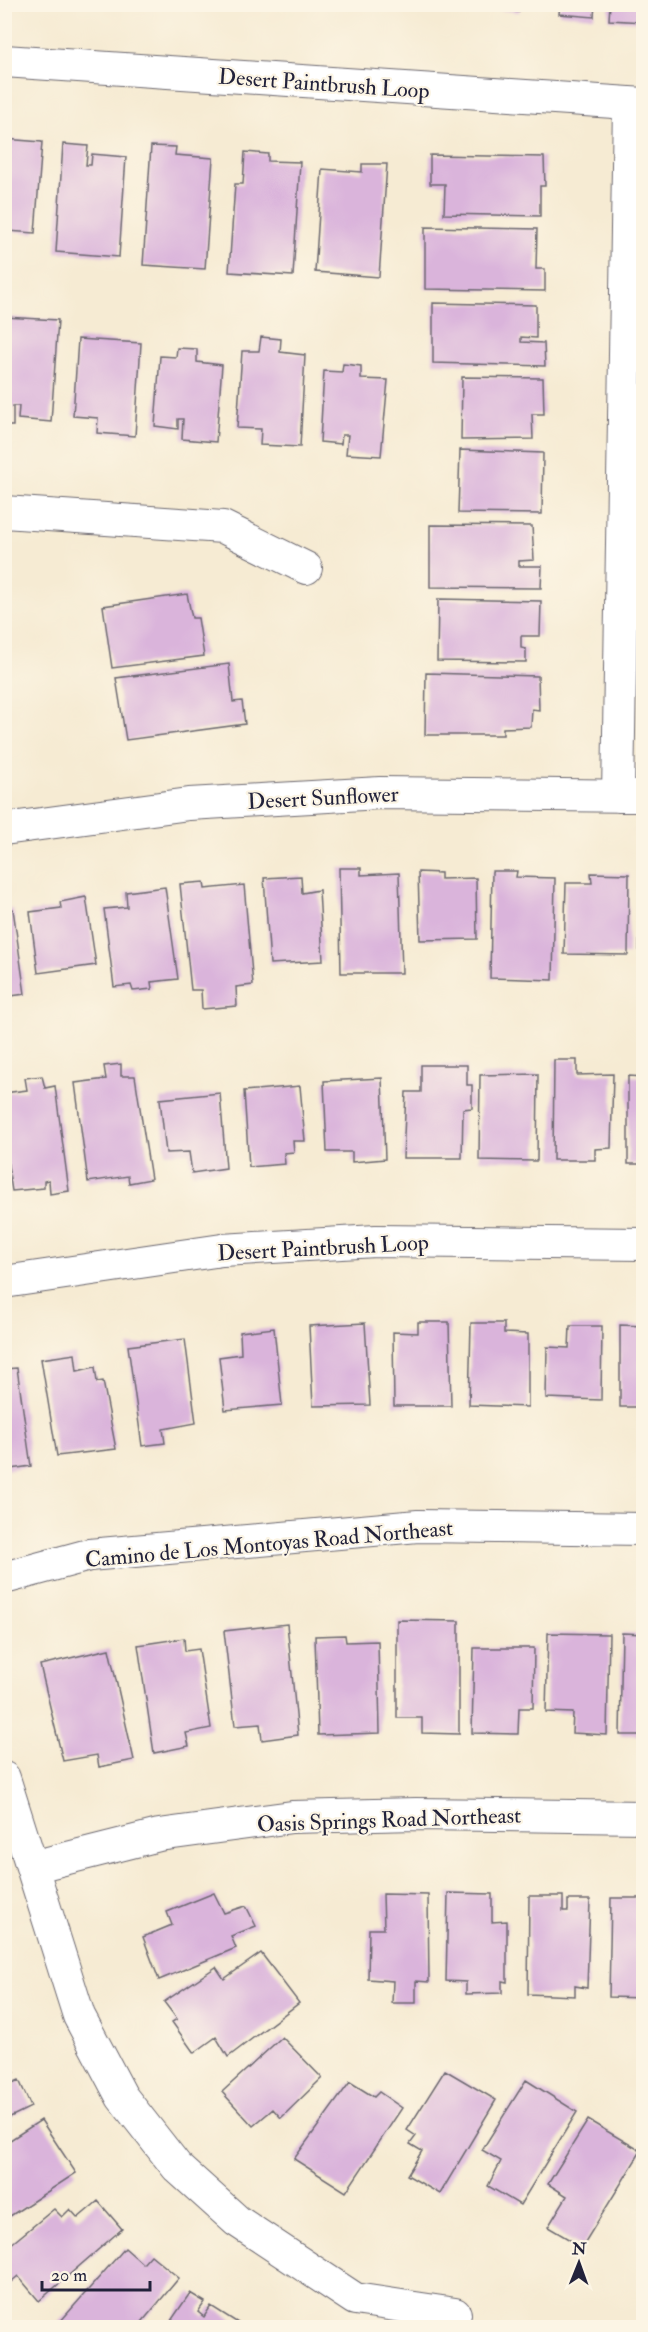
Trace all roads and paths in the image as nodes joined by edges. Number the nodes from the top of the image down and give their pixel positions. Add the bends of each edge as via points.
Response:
1 (4, 61) edge
2 (636, 104) edge
3 (4, 512) edge
4 (306, 568) dead end
5 (631, 796) edge
6 (4, 829) edge
7 (644, 1244) edge
8 (4, 1282) edge
9 (644, 1529) edge
10 (4, 1578) edge
11 (4, 1778) edge
12 (644, 1817) edge
13 (32, 1867) junction
14 (455, 2314) dead end

1 - 2 street, Desert Paintbrush Loop
2 - 5 street
3 - 4 street via 223,527
5 - 6 street, Desert Sunflower via 380,793 189,804
7 - 8 street, Desert Paintbrush Loop via 376,1241 234,1249
9 - 10 street, Camino de Los Montoyas Road Northeast via 406,1527 89,1555
11 - 13 street
12 - 13 street, Oasis Springs Road Northeast via 292,1817 159,1835
13 - 14 street via 79,2016 122,2097 177,2167 237,2221 355,2299

